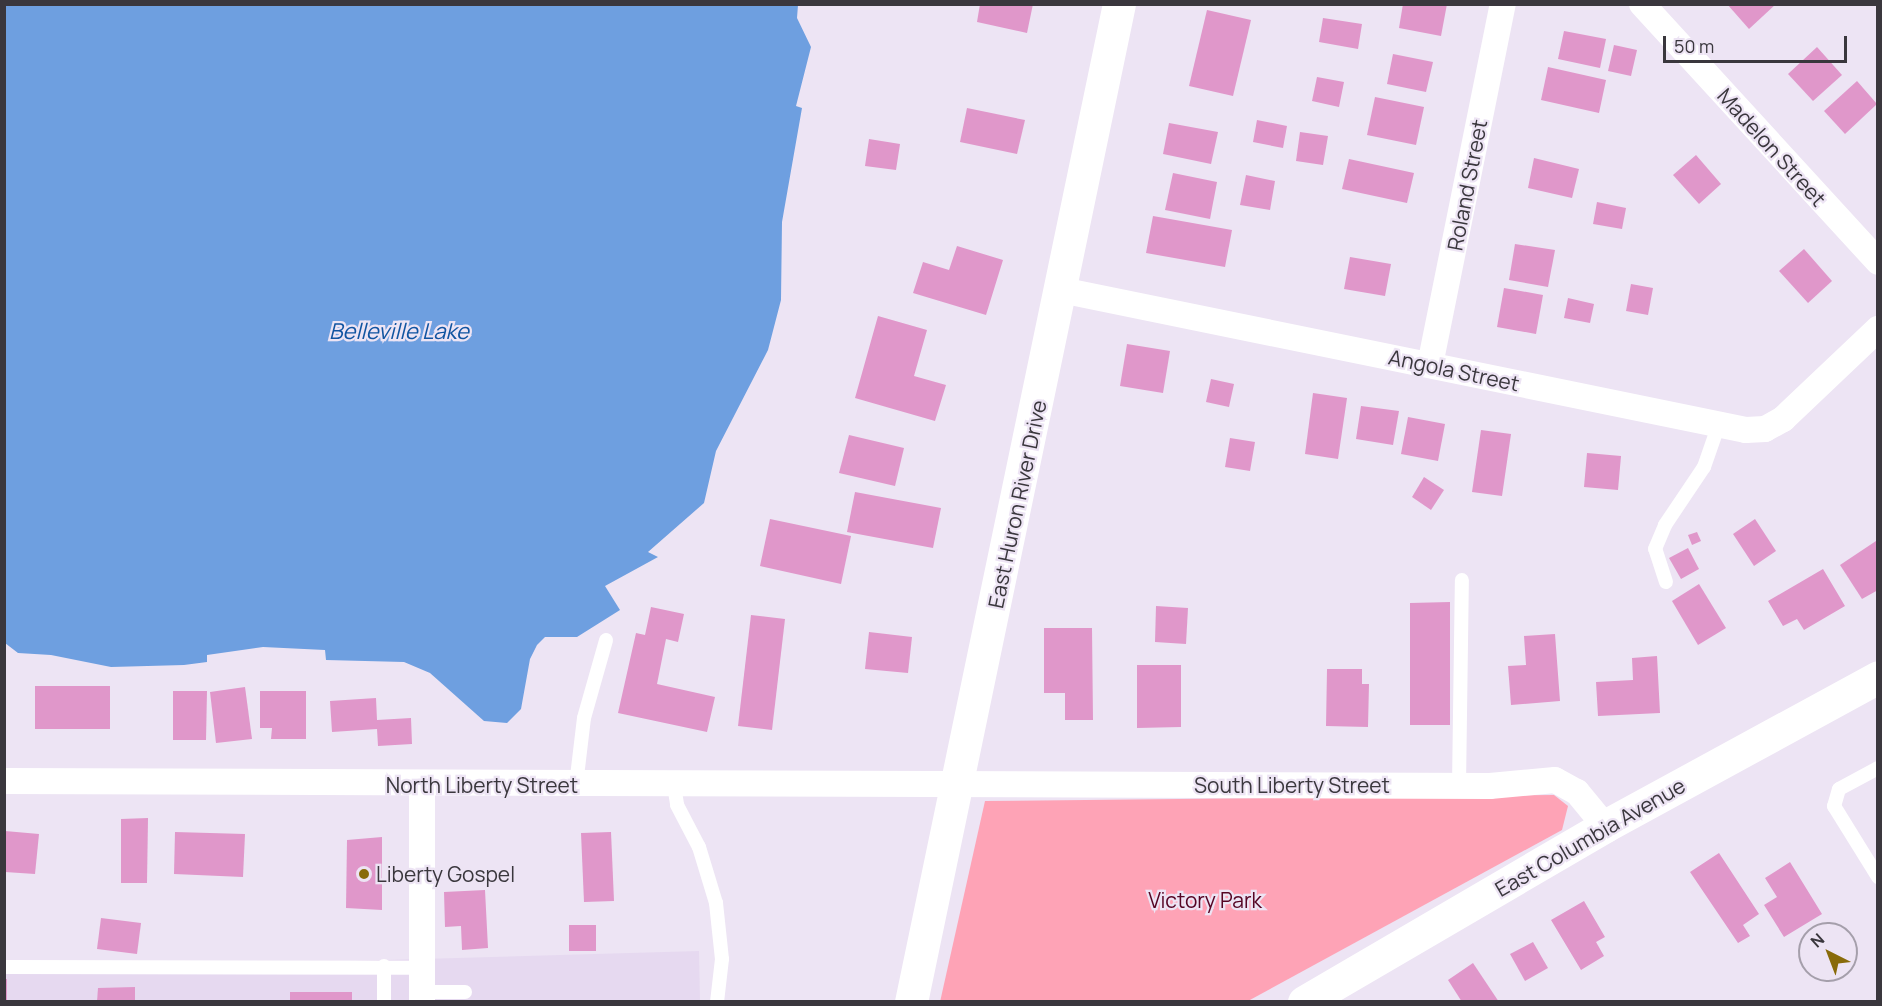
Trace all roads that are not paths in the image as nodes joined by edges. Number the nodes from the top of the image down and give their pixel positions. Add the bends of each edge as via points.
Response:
1 (1119, 4) edge
2 (1503, 4) edge
3 (1642, 4) edge
4 (1878, 262) edge
5 (1061, 290) junction
6 (1878, 329) edge
7 (1430, 365) junction
8 (1719, 424) junction
9 (1462, 580) dead end
10 (1666, 582) dead end
11 (606, 640) dead end
12 (1878, 676) edge
13 (1878, 768) edge
14 (4, 781) edge
15 (959, 784) junction
16 (422, 785) junction
17 (576, 785) junction
18 (674, 785) junction
19 (1459, 786) junction
20 (1605, 826) junction
21 (1878, 877) edge
22 (384, 966) junction
23 (4, 967) edge
24 (422, 987) edge
25 (465, 992) dead end
26 (918, 992) edge
27 (384, 1002) edge
28 (717, 1002) edge
29 (1304, 1002) edge

1 - 5 main road, East Huron River Drive
2 - 7 street, Roland Street
3 - 4 street, Madelon Street
5 - 7 street, Angola Street
5 - 15 main road, East Huron River Drive
6 - 8 street, Angola Street via 1774,425 1746,430
7 - 8 street, Angola Street
8 - 10 lane via 1704,467 1665,525 1655,549
9 - 19 lane
11 - 17 lane via 584,718
12 - 20 main road, East Columbia Avenue
13 - 21 lane via 1839,789 1834,806
14 - 16 street, North Liberty Street
15 - 18 street, North Liberty Street
15 - 19 street, South Liberty Street
15 - 26 main road, East Huron River Drive
16 - 17 street, North Liberty Street
16 - 24 street
17 - 18 street, North Liberty Street
18 - 28 lane via 677,805 699,847 716,903 722,959
19 - 20 street, South Liberty Street via 1555,780 1577,792
20 - 29 main road, East Columbia Avenue
22 - 23 lane
22 - 24 lane
22 - 27 lane
24 - 25 lane

